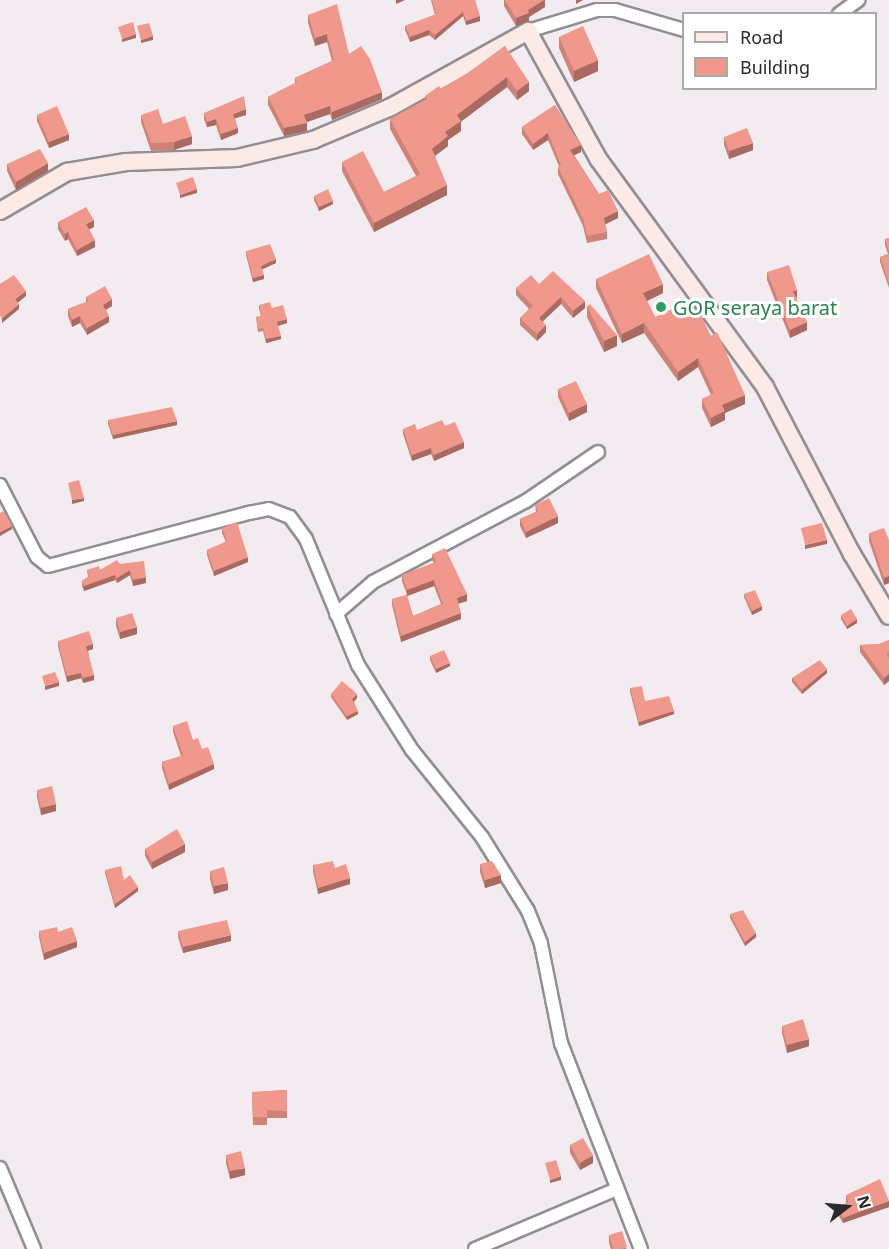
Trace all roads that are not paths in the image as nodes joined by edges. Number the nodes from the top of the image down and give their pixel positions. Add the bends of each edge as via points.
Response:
1 (858, 0) edge
2 (842, 12) edge
3 (682, 29) edge
4 (528, 31) junction
5 (0, 211) edge
6 (598, 452) dead end
7 (0, 485) edge
8 (336, 614) junction
9 (889, 616) edge
10 (0, 1168) edge
11 (617, 1189) junction
12 (34, 1249) edge
13 (475, 1249) edge
14 (641, 1249) edge

1 - 2 street
3 - 4 street via 623,12 597,10
4 - 5 street via 391,107 313,140 237,158 126,162 67,172
4 - 9 street via 598,160 765,387 852,554
6 - 8 street via 526,501 373,582
7 - 8 street via 37,557 48,566 249,513 279,511 290,517 306,539
8 - 11 street via 358,665 412,750 482,837 528,911 541,944 561,1043
10 - 12 street
11 - 13 street
11 - 14 street

